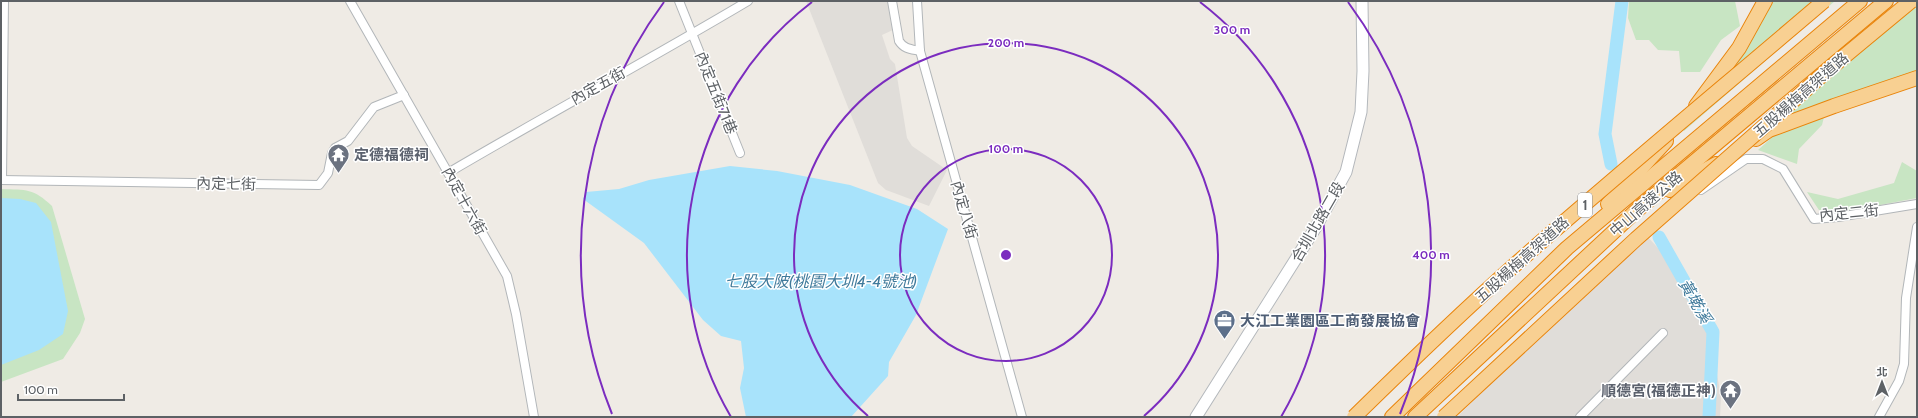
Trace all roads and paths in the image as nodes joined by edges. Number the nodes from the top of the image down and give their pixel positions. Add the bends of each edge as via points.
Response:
1 (4, 1) edge
2 (350, 1) edge
3 (679, 1) edge
4 (748, 1) edge
5 (892, 1) edge
6 (917, 1) edge
7 (1362, 1) edge
8 (1765, 1) edge
9 (1824, 1) edge
10 (1860, 1) edge
11 (1886, 1) edge
12 (1914, 2) edge
13 (692, 34) junction
14 (920, 51) junction
15 (1917, 78) edge
16 (404, 95) junction
17 (740, 153) dead end
18 (448, 172) junction
19 (2, 180) edge
20 (1917, 204) edge
21 (1637, 210) junction
22 (1917, 227) edge
23 (1567, 248) junction
24 (1663, 333) dead end
25 (534, 417) edge
26 (1022, 417) edge
27 (1196, 417) edge
28 (1354, 417) edge
29 (1392, 417) edge
30 (1415, 417) edge
31 (1440, 417) edge
32 (1444, 417) edge
33 (1580, 417) edge
34 (1879, 417) edge

1 - 19 street
2 - 16 street, 內定十六街
3 - 13 street, 內定五街71巷
4 - 13 street, 內定五街
5 - 14 street via 899,41 907,48
6 - 14 street, 內定八街
7 - 27 street, 合圳北路二段 via 1361,112 1346,172 1316,227
8 - 23 highway via 1739,48 1685,120
9 - 28 highway, 五股楊梅高架道路 / 1, bridge via 1516,264
10 - 23 highway, 中山高速公路 / 1
11 - 21 highway, 中山高速公路
12 - 32 highway, 五股楊梅高架道路, bridge via 1829,69 1636,238
13 - 17 street, 內定五街71巷
13 - 18 street, 內定五街
14 - 26 street, 內定八街
15 - 21 highway via 1769,130
16 - 18 street, 內定十六街
16 - 19 street, 內定七街 via 374,107 348,141 335,148 328,173 319,185
18 - 25 street, 內定十六街 via 508,280
20 - 31 street, 內定二街 via 1814,219 1783,169 1763,159 1746,159 1594,270
21 - 30 highway, 中山高速公路
22 - 34 street via 1906,298 1904,364 1899,380
23 - 29 highway, 中山高速公路 / 1
24 - 33 street

